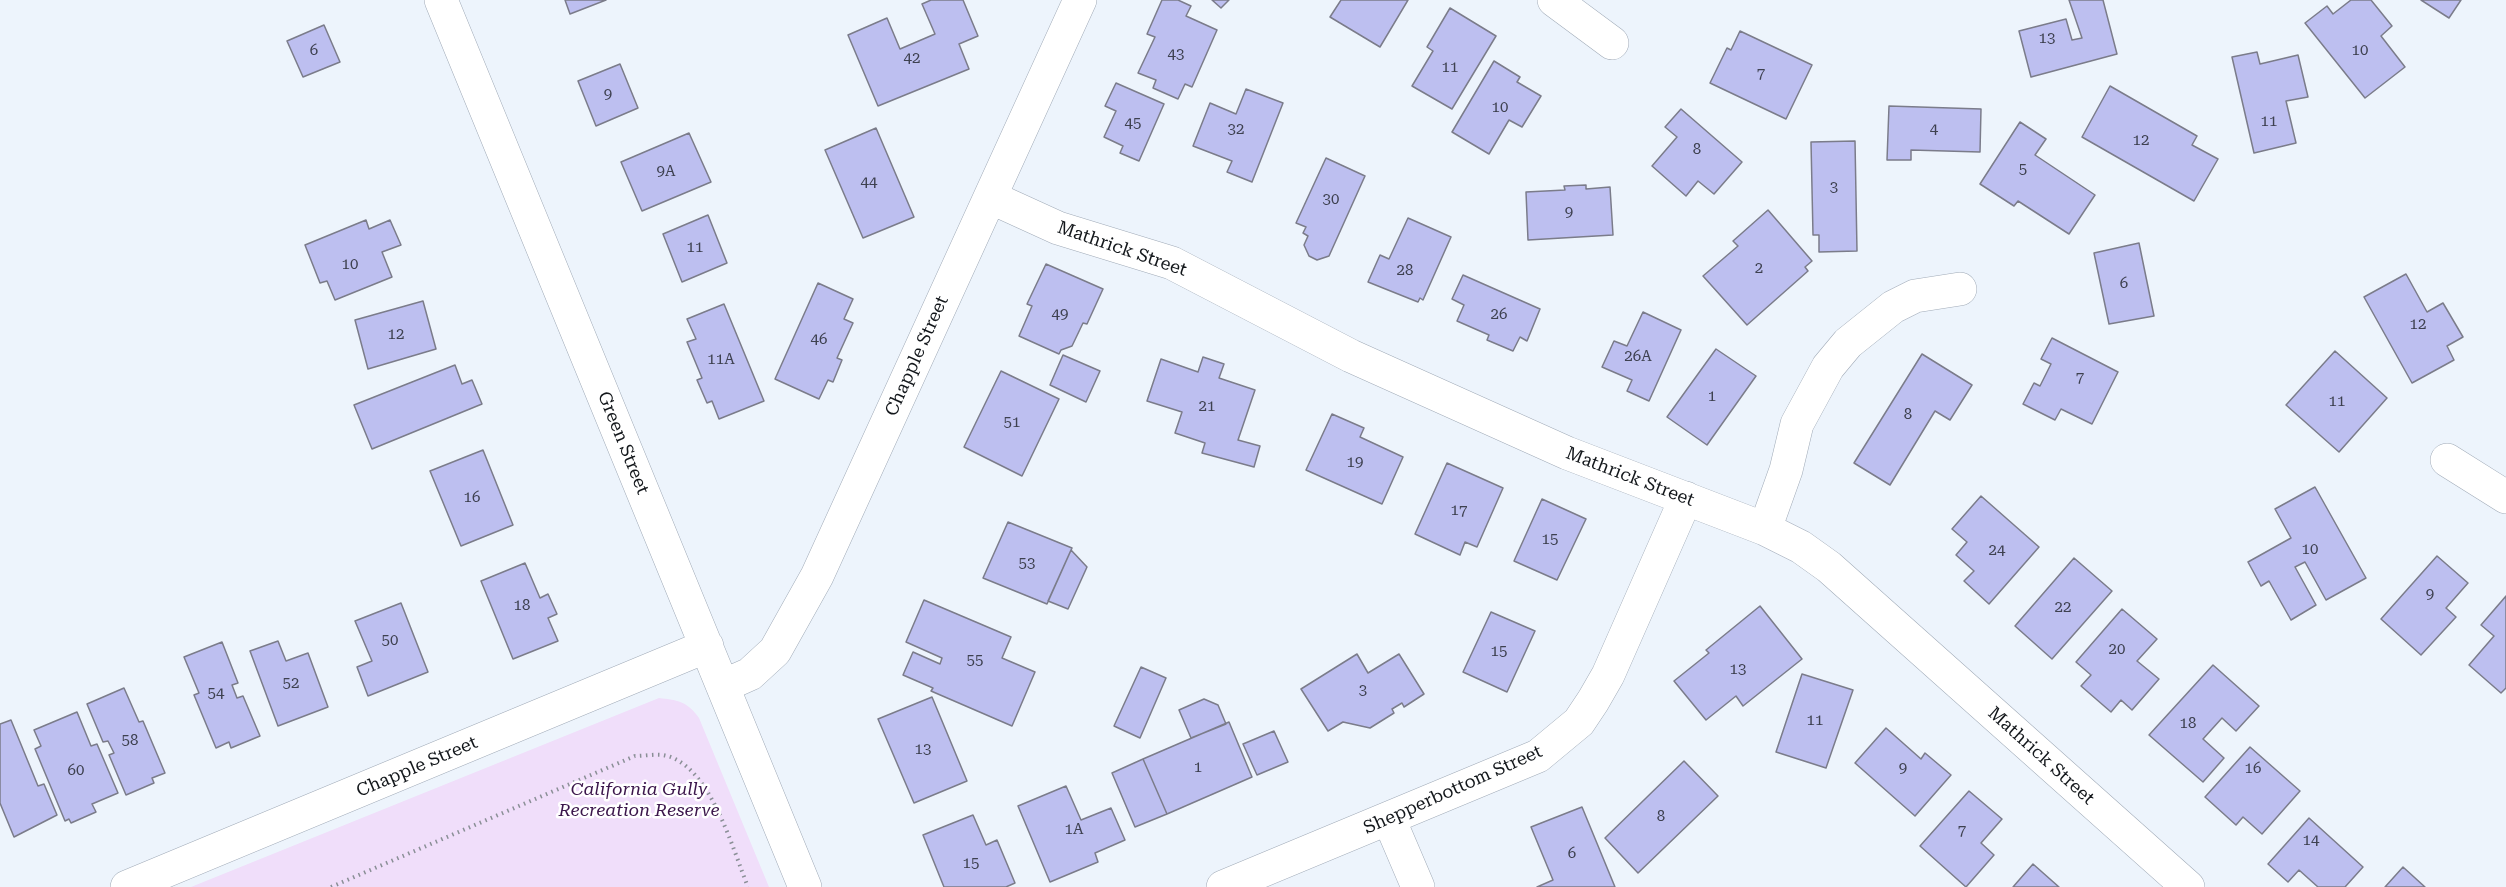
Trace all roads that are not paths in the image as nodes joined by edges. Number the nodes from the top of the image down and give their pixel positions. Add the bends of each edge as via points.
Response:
1 (441, 0) edge
2 (1080, 0) edge
3 (1554, 0) edge
4 (1612, 43) dead end
5 (990, 197) junction
6 (1960, 289) dead end
7 (2447, 460) dead end
8 (2506, 497) edge
9 (1686, 498) junction
10 (1765, 529) junction
11 (707, 646) junction
12 (723, 686) junction
13 (1389, 819) junction
14 (127, 887) edge
15 (805, 887) edge
16 (1223, 887) edge
17 (1418, 887) edge
18 (2188, 887) edge

1 - 11 street, Green Street
2 - 5 street, Chapple Street
3 - 4 street
5 - 9 street, Mathrick Street via 1068,231 1172,263 1392,374 1567,453
5 - 12 street, Chapple Street via 818,576 775,651 750,674
6 - 10 street via 1916,296 1893,307 1848,343 1828,367 1797,424 1781,487
7 - 8 street
9 - 10 street, Mathrick Street
9 - 13 street, Shepperbottom Street via 1608,675 1579,722 1538,756
10 - 18 street, Mathrick Street via 1829,567
11 - 12 street, Green Street
11 - 14 street, Chapple Street
12 - 15 street, Green Street
13 - 16 street, Shepperbottom Street
13 - 17 street

